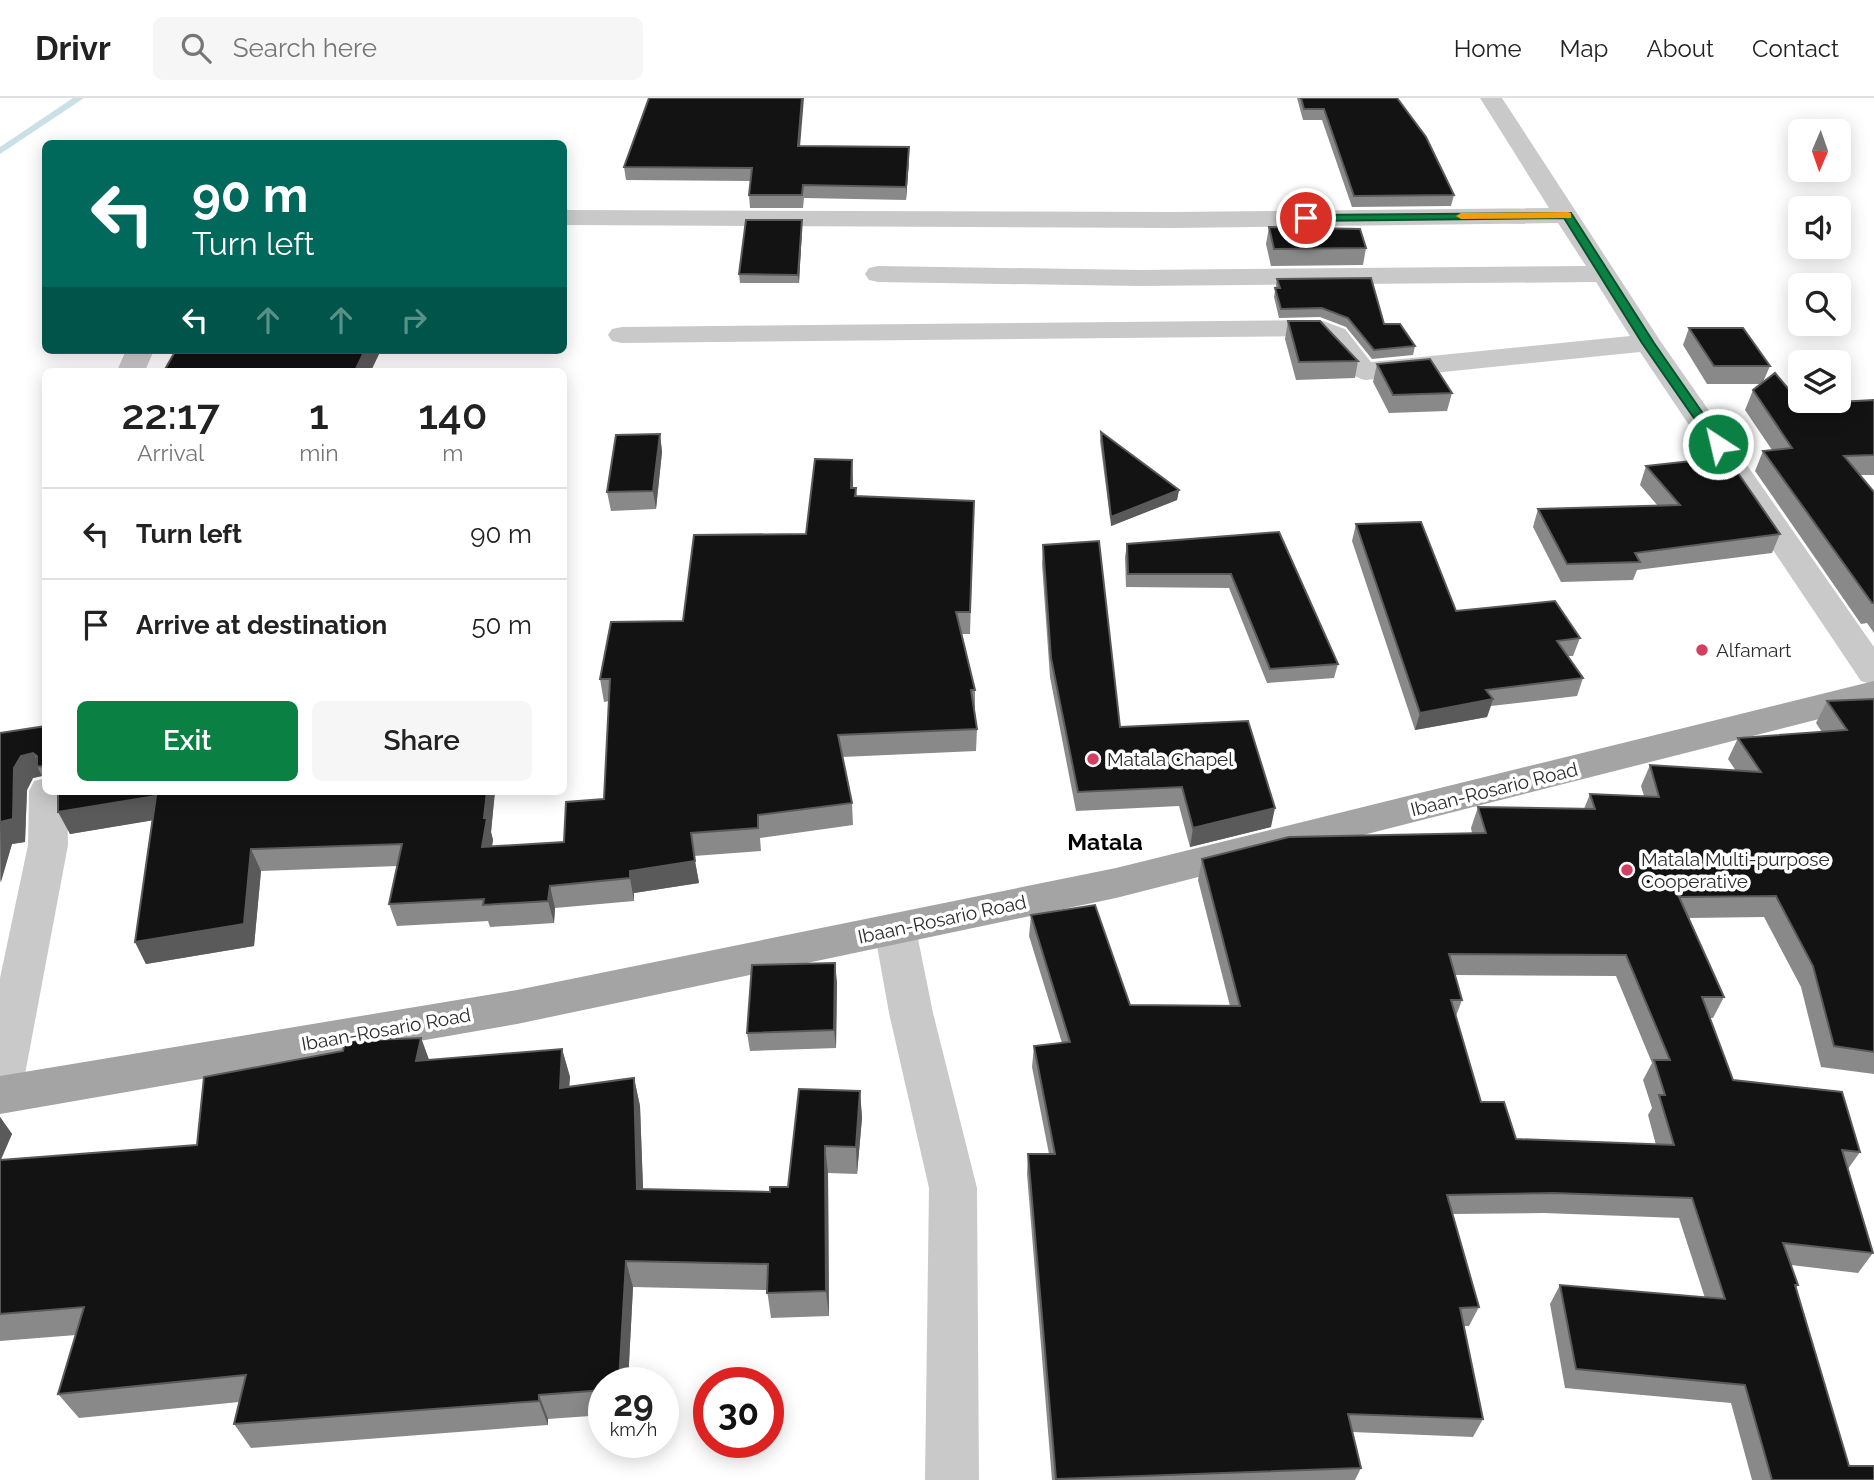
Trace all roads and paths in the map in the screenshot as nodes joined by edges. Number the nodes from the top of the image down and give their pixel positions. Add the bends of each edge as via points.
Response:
1 (1491, 98) edge
2 (1567, 215) junction
3 (567, 218) edge
4 (878, 274) dead end
5 (1606, 274) junction
6 (622, 335) dead end
7 (1648, 343) junction
8 (1874, 673) edge
9 (1874, 693) edge
10 (48, 795) edge
11 (895, 929) junction
12 (0, 1085) edge
13 (0, 1095) edge
14 (952, 1480) edge

1 - 2 street
2 - 3 street
2 - 5 street
4 - 5 street via 1139,278
5 - 7 street
6 - 7 street via 1320,328 1340,337 1354,364 1365,371
7 - 8 street
9 - 11 main road, Ibaan-Rosario Road via 1116,883
10 - 12 street via 48,845
11 - 13 main road, Ibaan-Rosario Road via 517,1007
11 - 14 street via 953,1188

